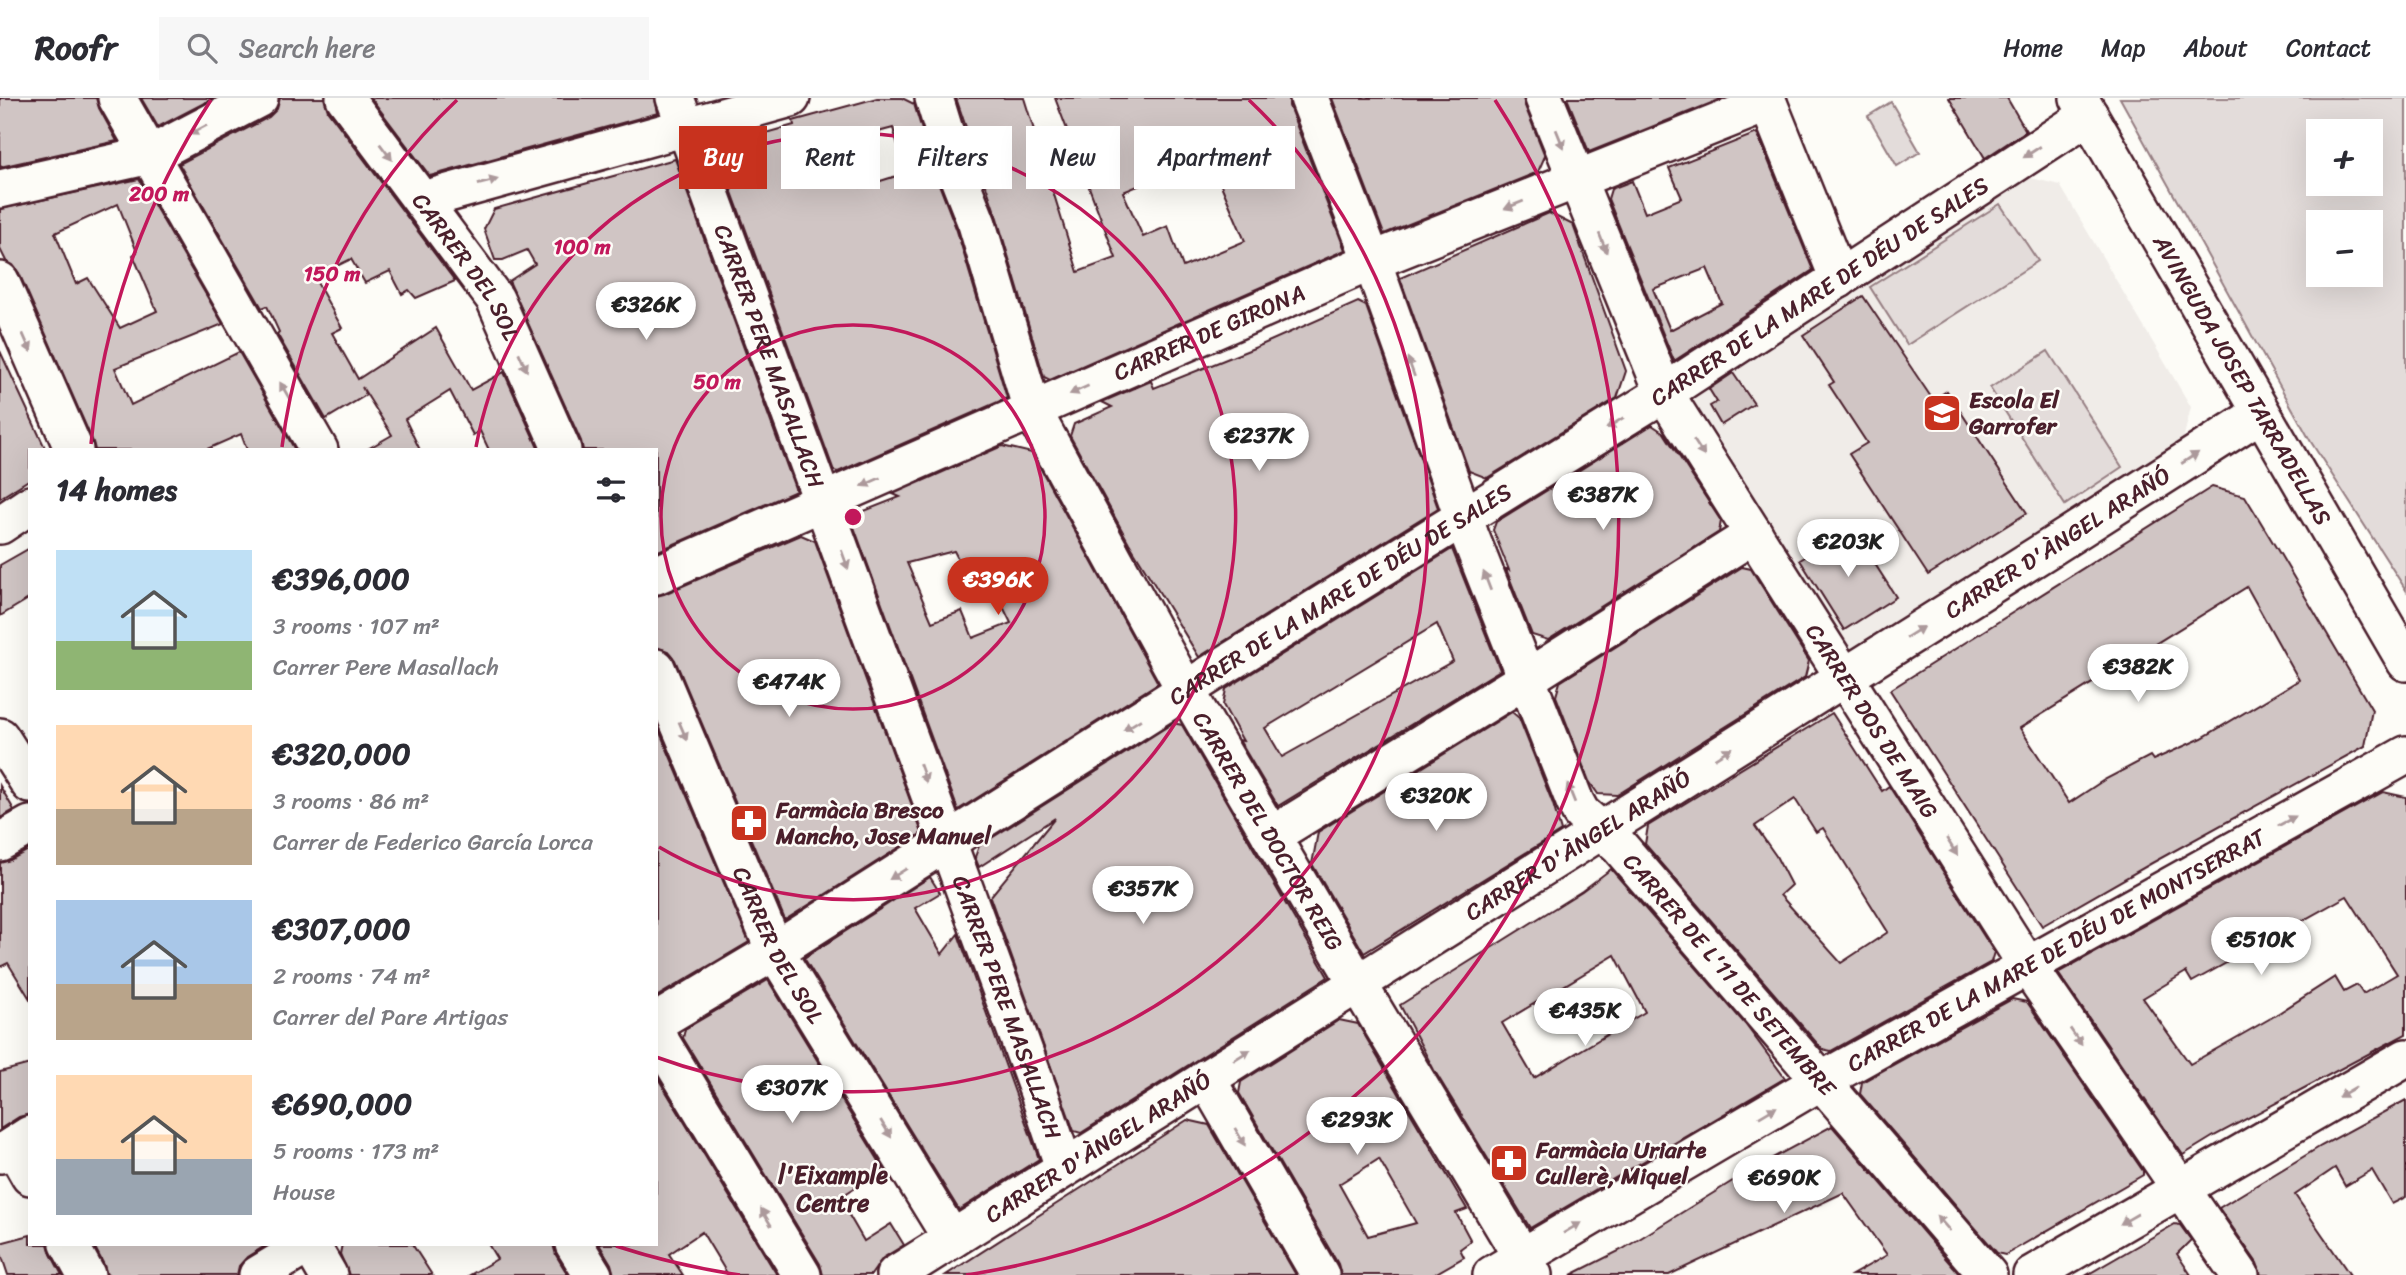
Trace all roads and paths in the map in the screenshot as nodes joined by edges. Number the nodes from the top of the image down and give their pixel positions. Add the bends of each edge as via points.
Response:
1 (117, 98) edge
2 (259, 98) edge
3 (345, 98) edge
4 (791, 98) edge
5 (934, 98) edge
6 (1309, 98) edge
7 (1544, 98) edge
8 (1767, 101) edge
9 (2084, 106) edge
10 (680, 113) edge
11 (150, 155) junction
12 (1577, 179) junction
13 (0, 189) edge
14 (423, 200) junction
15 (1372, 261) junction
16 (1839, 279) junction
17 (0, 281) edge
18 (1664, 393) junction
19 (1032, 410) junction
20 (2261, 413) junction
21 (73, 448) edge
22 (319, 448) edge
23 (561, 448) edge
24 (824, 503) junction
25 (28, 506) edge
26 (1464, 516) junction
27 (0, 525) edge
28 (1754, 534) junction
29 (658, 574) edge
30 (2406, 662) edge
31 (658, 673) edge
32 (1844, 677) junction
33 (1526, 679) junction
34 (1186, 691) junction
35 (0, 737) edge
36 (2406, 755) edge
37 (28, 781) edge
38 (28, 826) edge
39 (1601, 830) junction
40 (1271, 836) junction
41 (0, 842) edge
42 (948, 843) junction
43 (775, 951) junction
44 (2026, 965) junction
45 (1357, 984) junction
46 (658, 1021) edge
47 (658, 1037) edge
48 (2406, 1058) edge
49 (1206, 1078) junction
50 (1821, 1081) junction
51 (1064, 1167) junction
52 (2180, 1188) junction
53 (952, 1239) junction
54 (70, 1246) edge
55 (306, 1246) edge
56 (310, 1246) edge
57 (575, 1246) edge
58 (1528, 1266) edge
59 (86, 1275) edge
60 (258, 1275) edge
61 (328, 1275) edge
62 (593, 1275) edge
63 (802, 1275) edge
64 (895, 1275) edge
65 (1320, 1275) edge
66 (1492, 1275) edge
67 (1988, 1275) edge
68 (2032, 1275) edge
69 (2240, 1275) edge

1 - 11 street
2 -> 11 street
3 -> 14 street, CARRER DEL SOL
4 - 10 street
5 - 19 street, CARRER DEL DOCTOR REIG
6 - 15 street, CARRER DE L'11 DE SETEMBRE
7 -> 12 street, CARRER DOS DE MAIG
8 - 12 street, CARRER DE GIRONA
8 - 16 street
9 -> 16 street, CARRER DE LA MARE DE DÉU DE SALES
9 - 20 street, AVINGUDA JOSEP TARRADELLAS
14 -> 10 street
10 - 24 street, CARRER PERE MASALLACH
11 - 13 street
22 -> 11 street
12 -> 15 street, CARRER DE GIRONA
12 -> 18 street, CARRER DOS DE MAIG
14 -> 23 street, CARRER DEL SOL via 495,299
15 -> 19 street, CARRER DE GIRONA
26 -> 15 street, CARRER DE L'11 DE SETEMBRE
16 - 18 street, CARRER DE LA MARE DE DÉU DE SALES
17 -> 21 street
18 -> 26 street, CARRER DE LA MARE DE DÉU DE SALES
18 -> 28 street, CARRER DOS DE MAIG
19 -> 24 street, CARRER DE GIRONA
19 - 34 street, CARRER DEL DOCTOR REIG
20 - 30 street, AVINGUDA JOSEP TARRADELLAS
32 -> 20 street, CARRER D'ÀNGEL ARAÑÓ
24 - 29 street, CARRER DE GIRONA
24 -> 42 street, CARRER PERE MASALLACH
25 - 27 street
33 -> 26 street, CARRER DE L'11 DE SETEMBRE
26 - 34 street, CARRER DE LA MARE DE DÉU DE SALES
28 - 32 street, CARRER DOS DE MAIG
28 - 33 street
31 -> 43 street, CARRER DEL SOL
39 -> 32 street, CARRER D'ÀNGEL ARAÑÓ
32 -> 44 street, CARRER DOS DE MAIG
39 -> 33 street, CARRER DE L'11 DE SETEMBRE via 1575,802
33 - 40 street
34 - 40 street, CARRER DEL DOCTOR REIG
34 -> 42 street, CARRER DE LA MARE DE DÉU DE SALES
35 - 37 street
44 -> 36 street, CARRER DE LA MARE DE DÉU DE MONTSERRAT
38 - 41 street
39 - 45 street, CARRER D'ÀNGEL ARAÑÓ
39 - 50 street, CARRER DE L'11 DE SETEMBRE
40 - 45 street, CARRER DEL DOCTOR REIG
42 -> 43 street, CARRER DE LA MARE DE DÉU DE SALES
42 - 51 street, CARRER PERE MASALLACH
43 - 46 street, CARRER DE LA MARE DE DÉU DE SALES
43 -> 53 street, CARRER DEL SOL
44 - 50 street, CARRER DE LA MARE DE DÉU DE MONTSERRAT
44 -> 52 street, CARRER DOS DE MAIG
49 -> 45 street, CARRER D'ÀNGEL ARAÑÓ
45 - 58 street, CARRER DEL DOCTOR REIG
63 -> 47 street
48 -> 52 street
49 - 51 street, CARRER D'ÀNGEL ARAÑÓ
49 -> 65 street
58 -> 50 street, CARRER DE LA MARE DE DÉU DE MONTSERRAT
67 -> 50 street, CARRER DE L'11 DE SETEMBRE
51 - 53 street, CARRER D'ÀNGEL ARAÑÓ
52 -> 68 street
52 - 69 street, CARRER DOS DE MAIG
53 - 64 street, CARRER D'ÀNGEL ARAÑÓ
54 - 59 street
55 - 60 street
56 - 61 street
57 - 62 street
58 - 66 street, CARRER DE LA MARE DE DÉU DE MONTSERRAT

